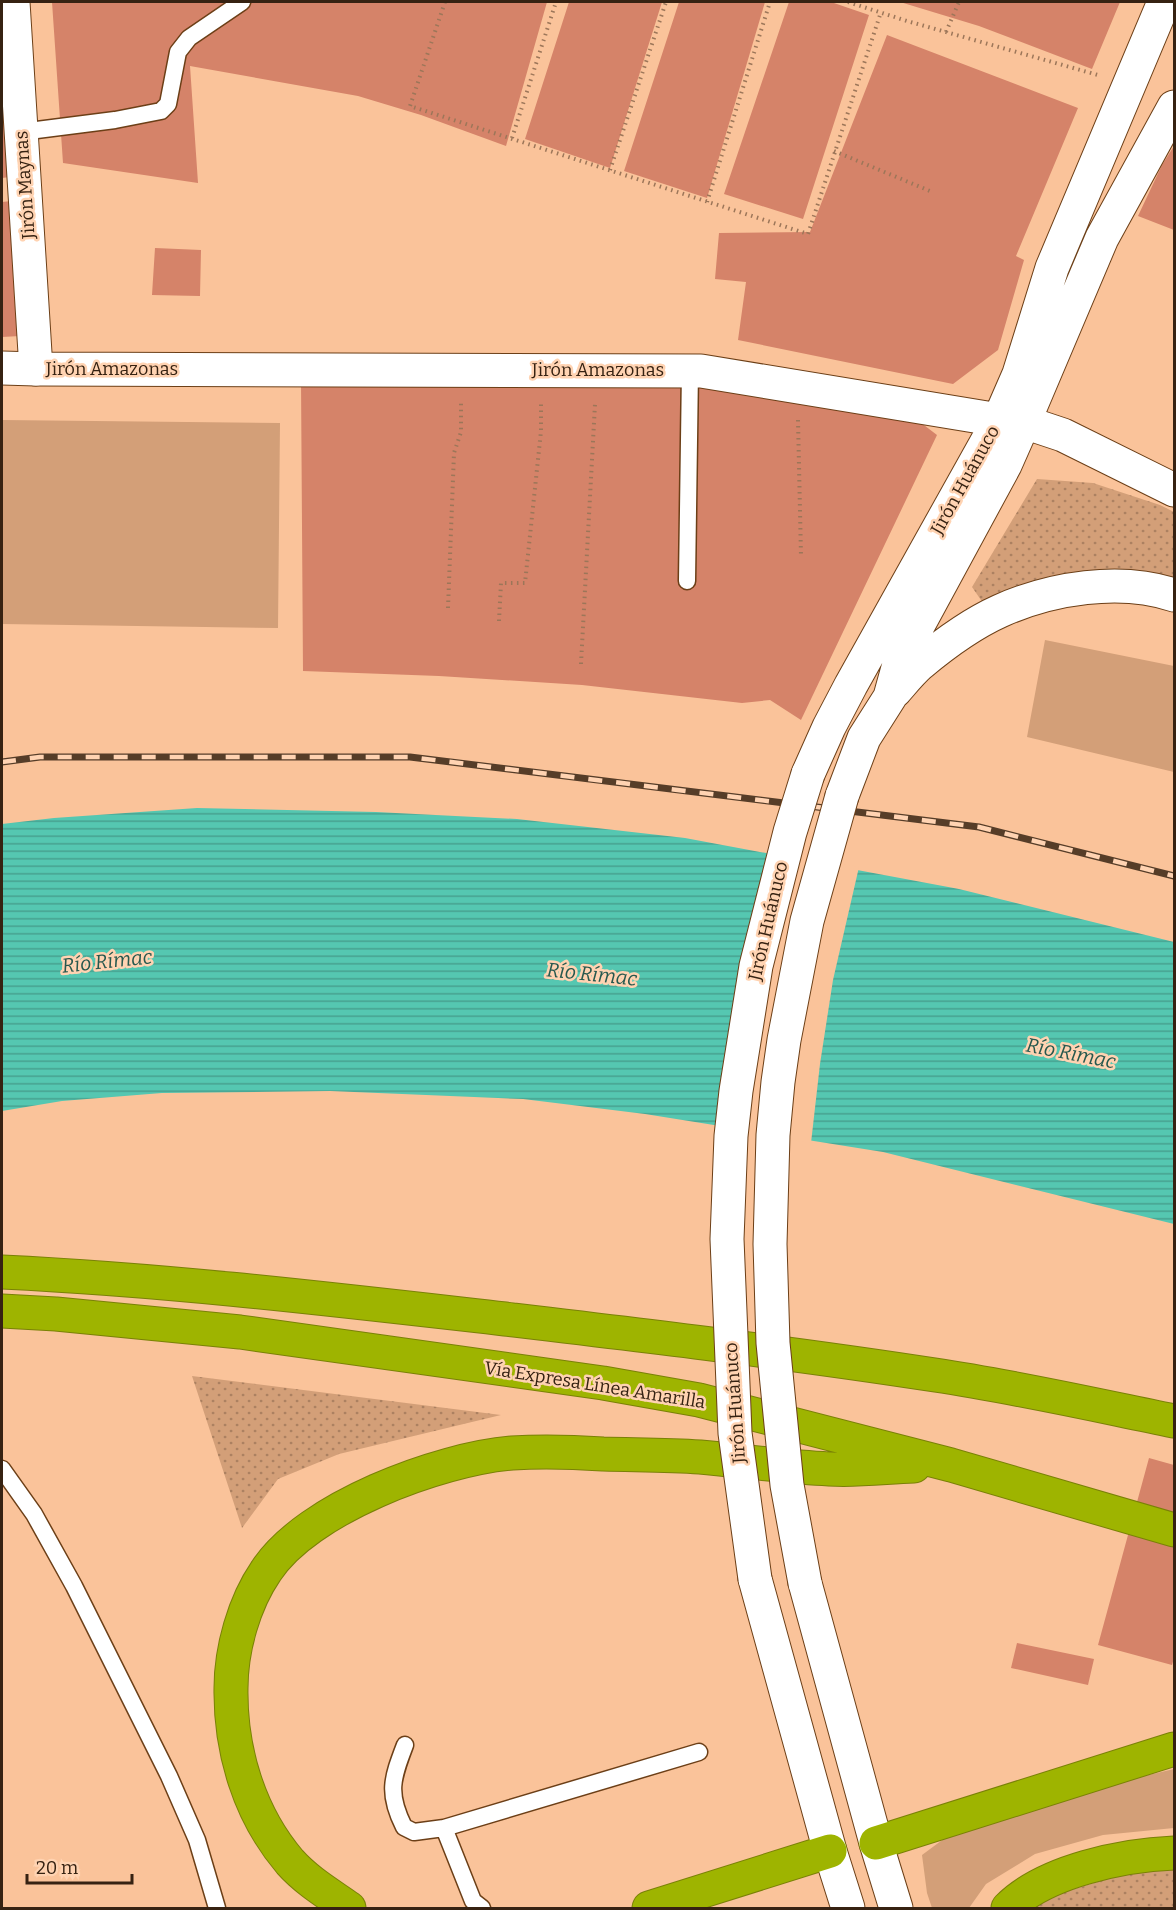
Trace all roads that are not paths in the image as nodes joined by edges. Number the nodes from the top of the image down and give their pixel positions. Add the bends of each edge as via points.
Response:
1 (13, 2) edge
2 (242, 2) edge
3 (1164, 2) edge
4 (1174, 107) edge
5 (21, 132) junction
6 (2, 368) edge
7 (36, 369) junction
8 (690, 370) junction
9 (1012, 421) junction
10 (1174, 490) edge
11 (687, 581) dead end
12 (1174, 595) edge
13 (890, 697) junction
14 (2, 1272) edge
15 (2, 1311) edge
16 (1174, 1422) edge
17 (951, 1465) junction
18 (2, 1468) edge
19 (1174, 1530) edge
20 (405, 1745) dead end
21 (1174, 1749) edge
22 (699, 1752) dead end
23 (444, 1828) junction
24 (876, 1843) junction
25 (830, 1851) junction
26 (1174, 1853) edge
27 (217, 1908) edge
28 (349, 1908) edge
29 (482, 1908) edge
30 (649, 1908) edge
31 (848, 1908) edge
32 (896, 1908) edge
33 (1008, 1908) edge

1 - 5 main road, Jirón Maynas
2 - 5 lane via 189,38 178,52 168,104 162,111
3 - 9 main road, Jirón Huánuco via 1052,268 1019,374
4 - 9 main road, Jirón Huánuco via 1102,238
5 - 7 main road, Jirón Maynas
6 - 7 main road, Jirón Amazonas
7 - 8 main road, Jirón Amazonas
8 - 9 main road, Jirón Amazonas
8 - 11 lane
9 - 10 main road, Jirón Amazonas via 1063,435
9 - 13 main road, Jirón Huánuco via 1005,465 901,657
9 - 25 main road, Jirón Huánuco, bridge via 851,685 808,774 756,966 731,1136 727,1239 735,1433 754,1579
12 - 13 main road via 1157,589 1102,585 1051,594 1001,610 977,622 918,665
13 - 24 main road, Jirón Huánuco, bridge via 864,738 842,796 807,921 783,1050 773,1135 770,1244 773,1343 787,1485 805,1583
14 - 16 highway via 171,1282 660,1338 946,1376
15 - 17 highway, Vía Expresa Línea Amarilla via 240,1332 603,1383 699,1400
17 - 19 highway, Vía Expresa Línea Amarilla
17 - 28 highway via 830,1469 699,1457 509,1453 396,1482 339,1509 291,1543 266,1570 242,1623 231,1682 234,1742 254,1805 268,1831 290,1862
18 - 27 lane via 34,1514 75,1586 169,1776 196,1840
20 - 23 lane via 394,1775 399,1817 404,1827 414,1832
21 - 24 highway
22 - 23 lane
23 - 29 lane via 473,1901
24 - 32 main road, Jirón Huánuco
25 - 30 highway
25 - 31 main road, Jirón Huánuco
26 - 33 highway via 1113,1861 1059,1876

